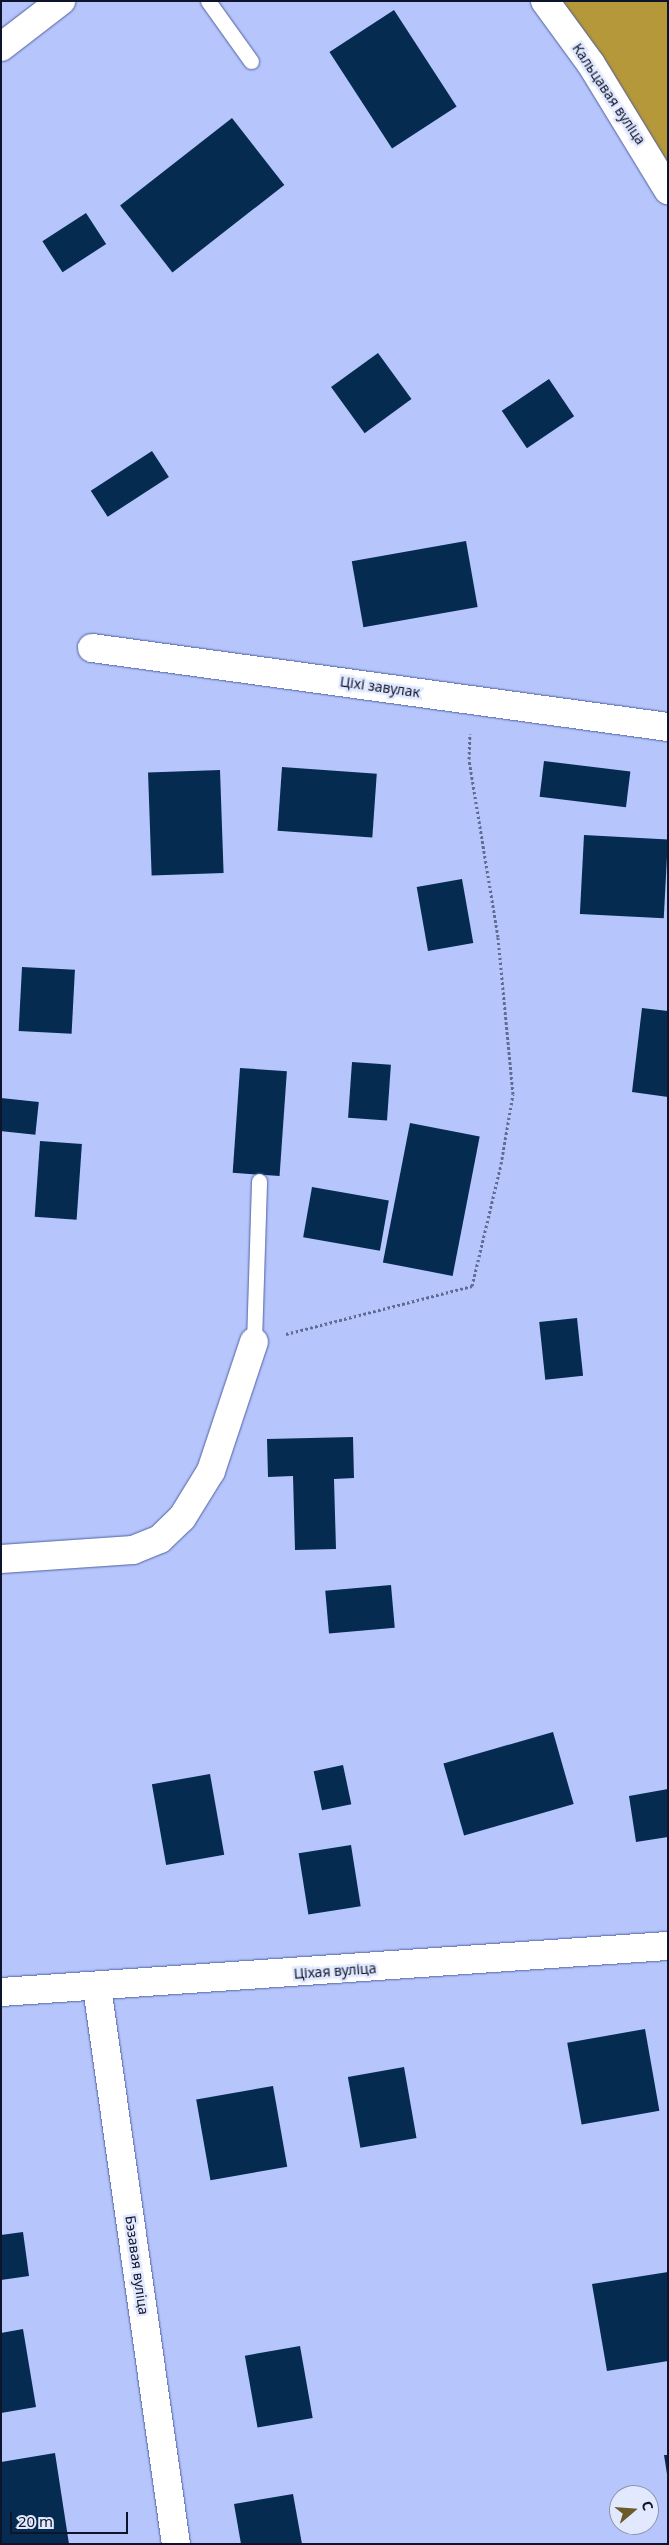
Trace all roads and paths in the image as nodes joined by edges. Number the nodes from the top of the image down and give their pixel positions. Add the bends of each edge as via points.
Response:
1 (61, 1) edge
2 (208, 1) edge
3 (544, 1) edge
4 (1, 47) edge
5 (251, 61) dead end
6 (668, 190) edge
7 (92, 648) dead end
8 (471, 700) junction
9 (668, 727) edge
10 (259, 1181) dead end
11 (254, 1342) junction
12 (1, 1559) edge
13 (668, 1946) edge
14 (97, 1987) junction
15 (1, 1992) edge
16 (176, 2544) edge

1 - 4 street
2 - 5 lane
3 - 6 street, Кальцавая вуліца via 591,64
7 - 8 street, Ціхі завулак
8 - 9 street, Ціхі завулак
8 - 11 path via 469,759 498,937 513,1094 501,1164 472,1286
10 - 11 lane
11 - 12 street via 211,1471 182,1518 160,1540 133,1550
13 - 14 street, Ціхая вуліца
14 - 15 street, Ціхая вуліца
14 - 16 street, Бэзавая вуліца

